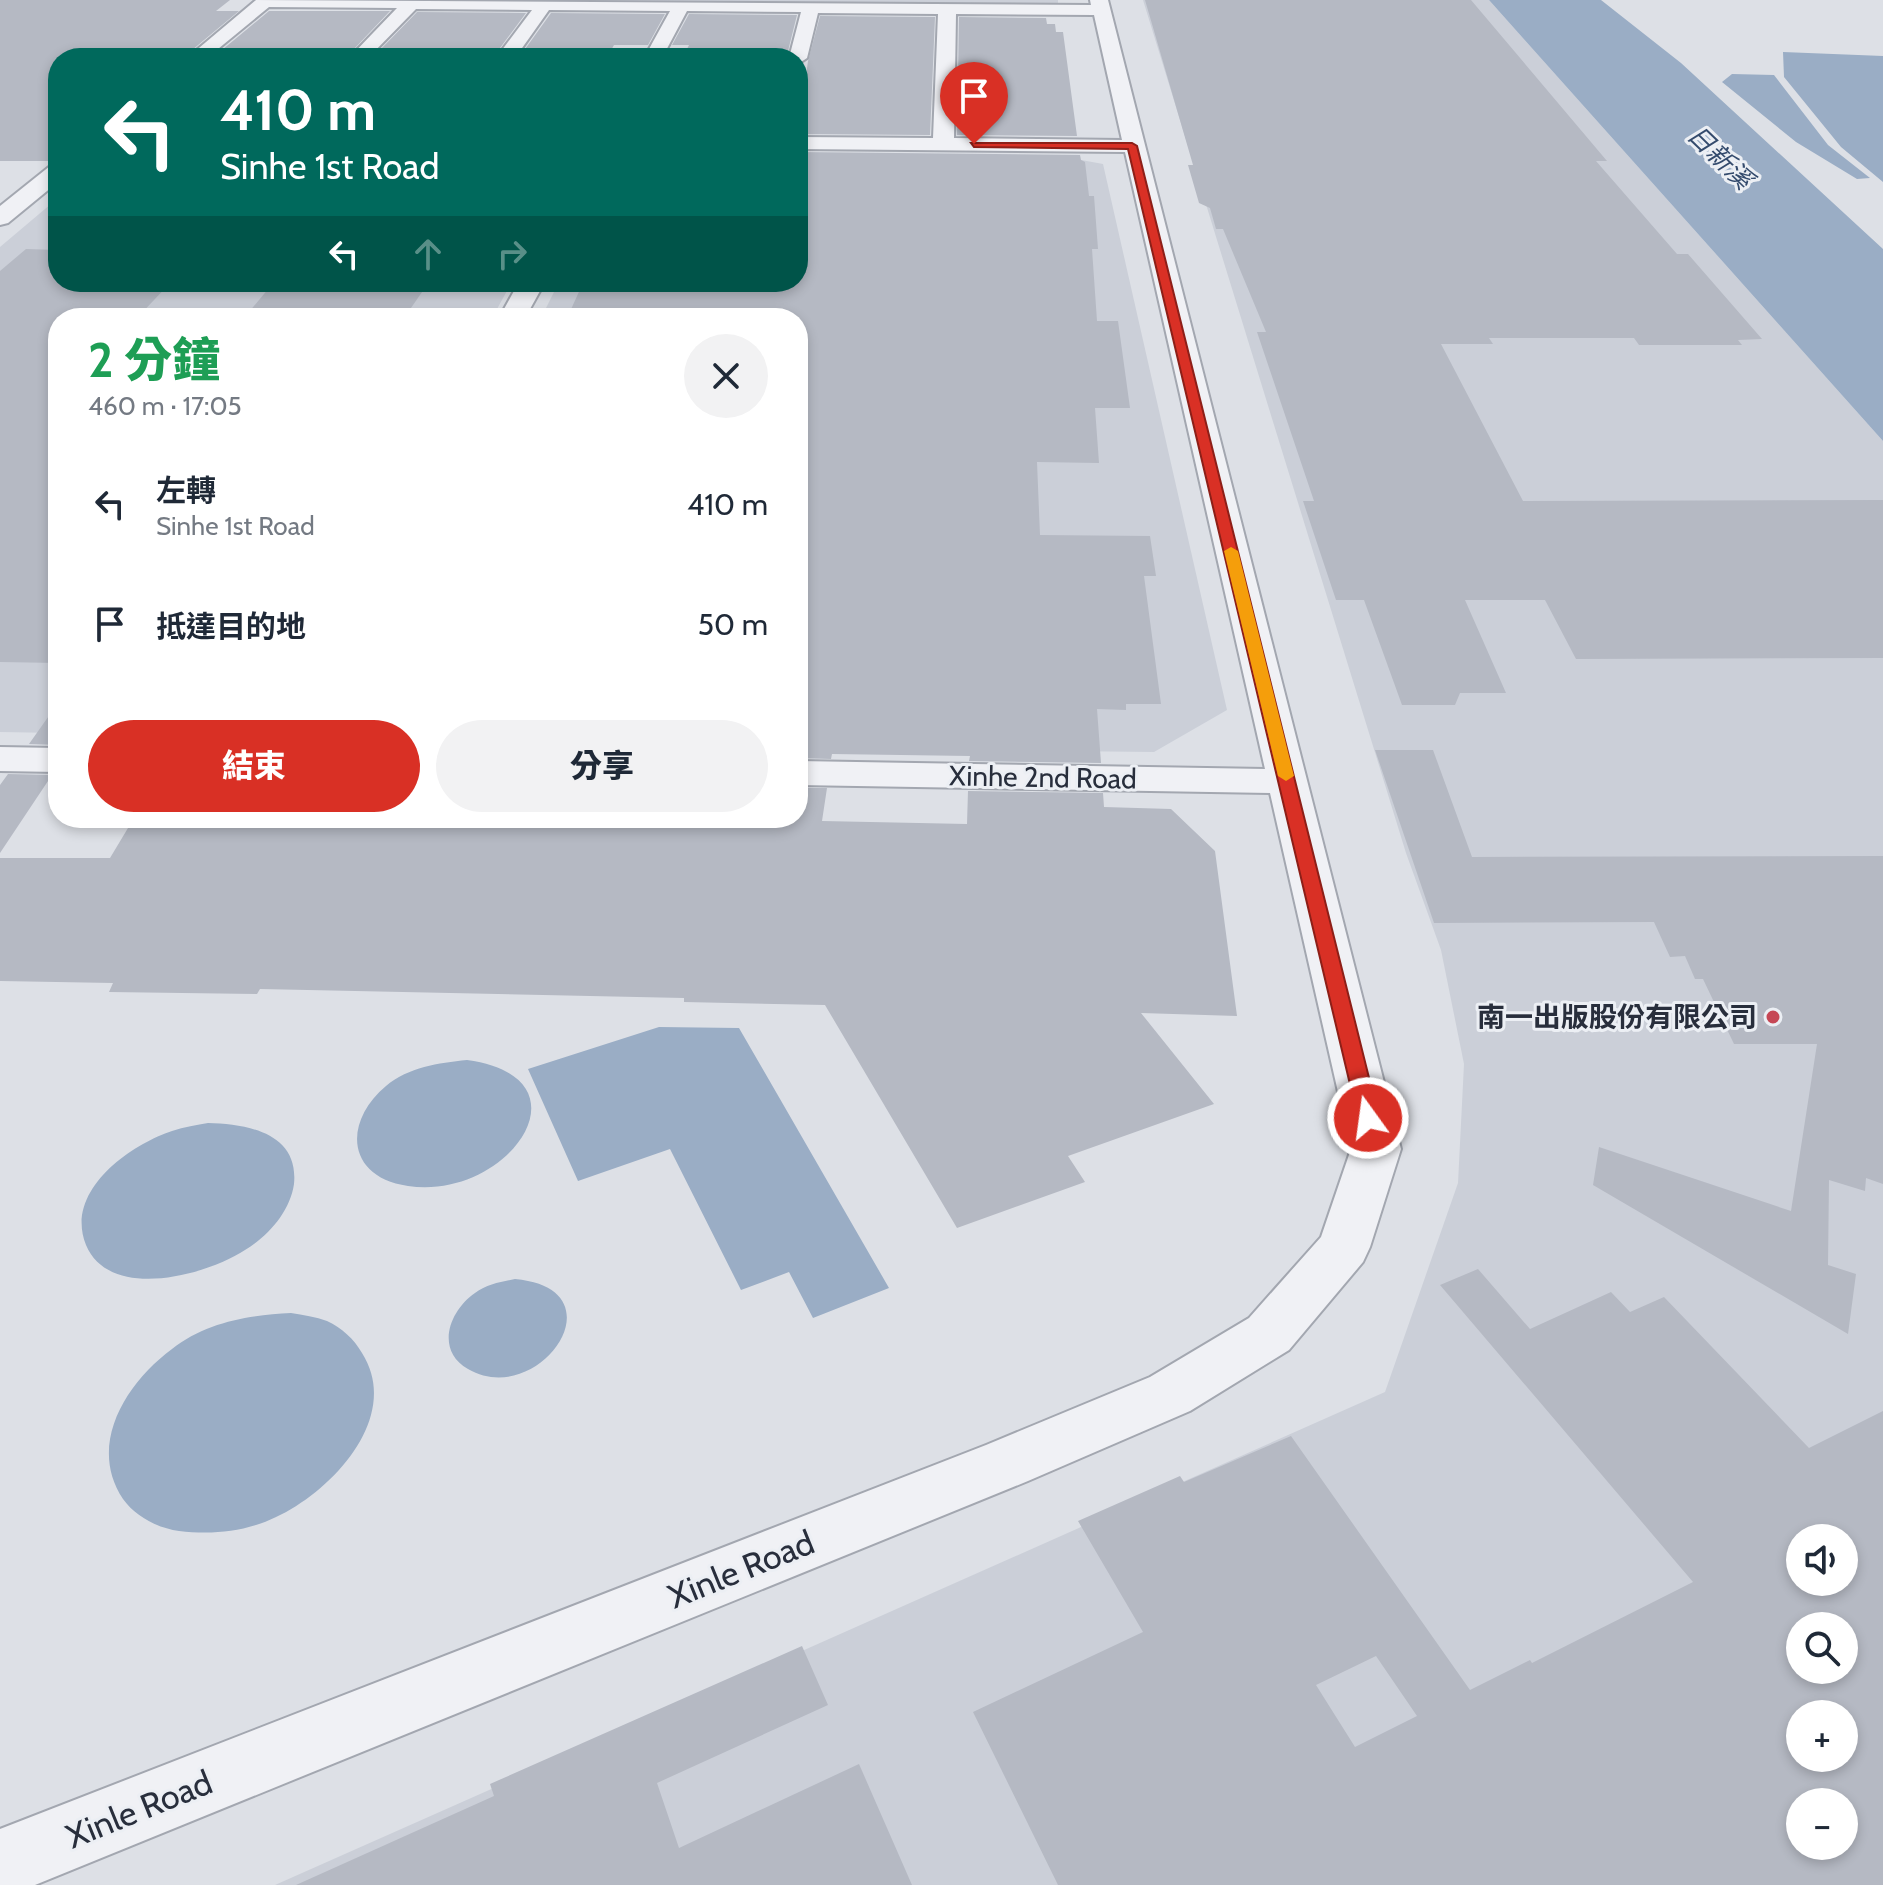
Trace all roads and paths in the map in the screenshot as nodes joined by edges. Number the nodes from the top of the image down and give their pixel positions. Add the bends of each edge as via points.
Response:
1 (265, 1) edge
2 (412, 3) junction
3 (544, 5) junction
4 (1100, 5) edge
5 (681, 6) junction
6 (811, 7) junction
7 (947, 8) junction
8 (208, 48) edge
9 (368, 48) edge
10 (512, 48) edge
11 (658, 48) edge
12 (801, 48) edge
13 (808, 143) edge
14 (943, 144) junction
15 (1132, 146) junction
16 (48, 179) edge
17 (0, 218) edge
18 (0, 759) edge
19 (48, 760) edge
20 (808, 773) edge
21 (1287, 781) junction
22 (0, 1864) edge

1 - 2 street
1 - 8 street
2 - 3 street
2 - 9 street
3 - 5 street
3 - 10 street
4 - 7 street
4 - 15 street
5 - 6 street
5 - 11 street
6 - 7 street
6 - 12 street
7 - 14 street
13 - 14 street
14 - 15 street
15 - 21 street
16 - 17 street
18 - 19 street
20 - 21 street, Xinhe 2nd Road
21 - 22 street, Xinle Road via 1376,1149 1344,1247 1269,1334 1170,1394 993,1469

